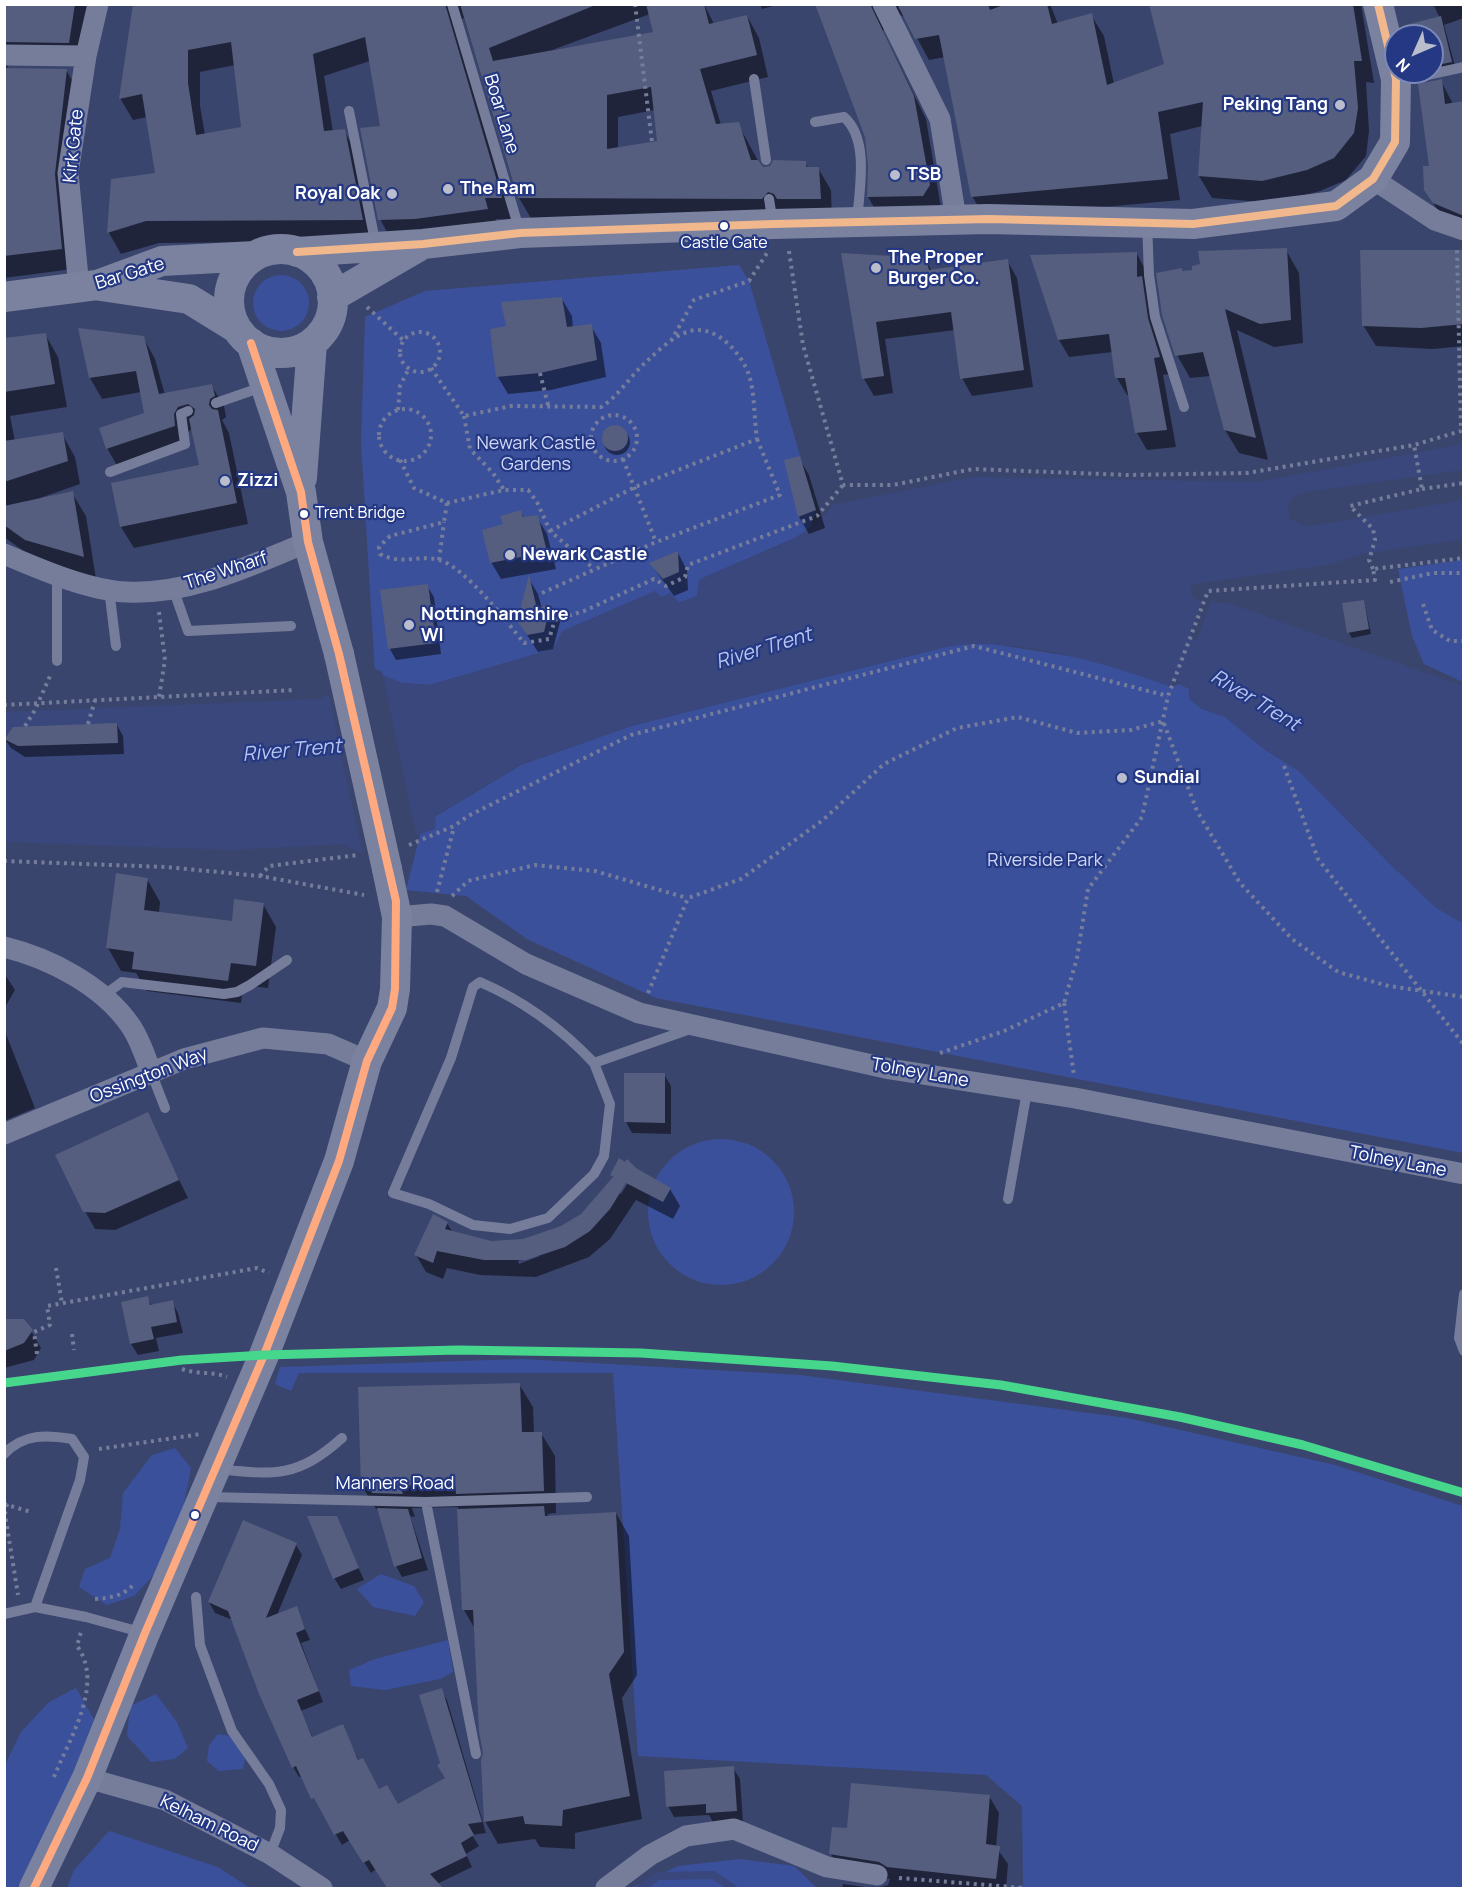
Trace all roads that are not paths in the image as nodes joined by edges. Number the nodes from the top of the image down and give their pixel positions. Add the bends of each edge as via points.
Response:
1 (98, 4) edge
2 (452, 4) edge
3 (883, 4) edge
4 (1378, 4) edge
5 (1384, 30) edge
6 (4, 55) edge
7 (86, 56) junction
8 (1464, 67) edge
9 (1444, 71) edge
10 (754, 79) dead end
11 (1396, 84) edge
12 (349, 111) dead end
13 (815, 122) dead end
14 (766, 160) dead end
15 (1373, 179) junction
16 (956, 219) junction
17 (858, 222) junction
18 (1147, 223) junction
19 (1460, 229) edge
20 (520, 233) junction
21 (423, 244) junction
22 (376, 247) junction
23 (297, 252) junction
24 (255, 256) junction
25 (88, 287) junction
26 (340, 293) junction
27 (4, 297) edge
28 (243, 336) junction
29 (312, 343) junction
30 (265, 386) junction
31 (216, 403) dead end
32 (1184, 407) dead end
33 (188, 411) dead end
34 (110, 471) dead end
35 (300, 492) junction
36 (308, 542) junction
37 (4, 554) edge
38 (57, 576) junction
39 (109, 588) junction
40 (165, 589) junction
41 (291, 626) dead end
42 (116, 646) dead end
43 (57, 661) road end
44 (396, 909) junction
45 (4, 947) edge
46 (286, 960) dead end
47 (103, 996) junction
48 (699, 1026) junction
49 (367, 1061) junction
50 (594, 1063) junction
51 (151, 1072) junction
52 (1027, 1091) junction
53 (165, 1108) dead end
54 (4, 1134) edge
55 (1464, 1174) edge
56 (1008, 1199) dead end
57 (1464, 1294) edge
58 (1464, 1351) edge
59 (342, 1438) dead end
60 (4, 1454) edge
61 (214, 1468) junction
62 (202, 1497) junction
63 (587, 1497) dead end
64 (426, 1502) junction
65 (196, 1597) dead end
66 (35, 1607) junction
67 (4, 1614) edge
68 (145, 1633) junction
69 (476, 1754) dead end
70 (87, 1778) junction
71 (270, 1854) junction
72 (877, 1875) road end
73 (34, 1888) edge
74 (322, 1888) edge
75 (606, 1888) edge

1 - 7 street, Kirk Gate
2 - 20 lane, Boar Lane
3 - 16 street via 940,119
4 - 5 main road
6 - 7 street
7 - 25 street, Kirk Gate via 68,173
8 - 9 lane
10 - 14 lane
11 - 15 main road via 1395,142
12 - 22 lane
13 - 17 lane via 844,117 853,125 860,150
15 - 18 main road via 1336,206 1194,224
15 - 19 street via 1435,220
16 - 17 main road
16 - 18 main road
17 - 20 main road via 776,216
18 - 32 lane via 1155,316
20 - 21 main road
21 - 22 main road
21 - 26 main road
22 - 23 main road
23 - 24 main road via 276,250
23 - 26 main road via 321,269
24 - 25 main road, Bar Gate via 162,261
24 - 28 main road via 242,266 229,296 230,313
25 - 27 main road, Bar Gate
25 - 28 main road via 189,299
26 - 29 main road via 323,332
28 - 29 main road via 265,351 281,353 297,351
28 - 30 main road
29 - 35 main road
30 - 31 lane
30 - 35 main road
33 - 34 lane via 181,414 185,444
35 - 36 main road
36 - 40 street, The Wharf via 224,576
36 - 44 main road, bridge via 339,654
37 - 38 street, The Wharf
38 - 39 street, The Wharf
38 - 43 lane
39 - 40 street, The Wharf via 126,592
39 - 42 lane
40 - 41 lane via 188,631
44 - 48 street, Tolney Lane via 457,921 515,959 639,1013
44 - 49 main road via 392,1008
45 - 47 street via 58,968
46 - 47 lane via 237,992 224,994 122,982
47 - 51 street via 131,1026
48 - 50 lane
48 - 52 street, Tolney Lane via 890,1069
49 - 51 street, Ossington Way via 328,1044 263,1038
49 - 61 main road via 339,1161
50 - 50 lane via 547,1019 504,992 480,982 472,987 451,1058 393,1193 429,1204 473,1225 510,1229 548,1218 594,1174 604,1156 610,1104
51 - 53 lane
51 - 54 street, Ossington Way
52 - 55 street, Tolney Lane
52 - 56 lane
57 - 58 lane via 1459,1338
59 - 61 lane via 319,1458 292,1470 262,1474
60 - 66 lane via 41,1434 72,1439 84,1457 80,1480
61 - 62 main road
62 - 64 lane, Manners Road
62 - 68 main road
63 - 64 lane, Manners Road
64 - 69 lane
65 - 71 lane via 200,1645 232,1731 269,1784 281,1810 280,1828
66 - 67 lane
66 - 68 lane
68 - 70 main road
70 - 71 street, Kelham Road via 165,1800
70 - 73 main road
71 - 74 street, Kelham Road
72 - 75 street via 827,1867 734,1829 686,1836 651,1855

